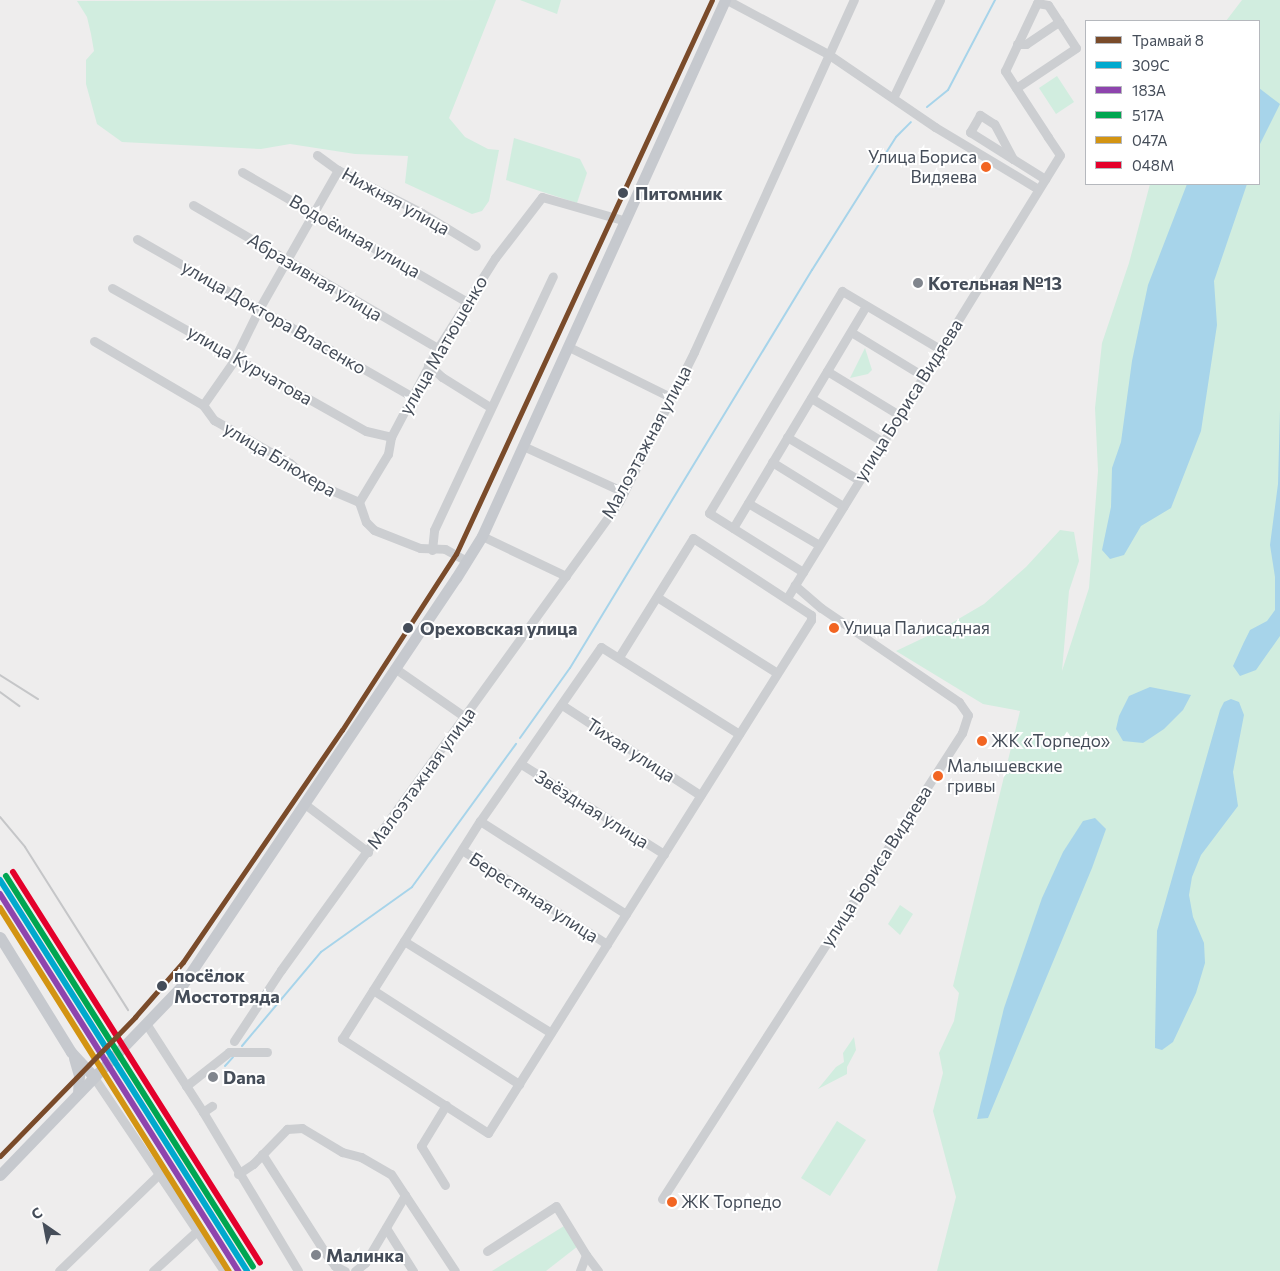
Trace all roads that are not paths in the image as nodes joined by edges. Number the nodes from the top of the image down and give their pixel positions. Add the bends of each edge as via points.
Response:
1 (726, 0) edge
2 (854, 0) edge
3 (940, 0) edge
4 (1059, 22) junction
5 (1017, 44) junction
6 (828, 54) junction
7 (1016, 88) junction
8 (893, 98) junction
9 (317, 154) dead end
10 (1013, 160) junction
11 (338, 170) junction
12 (242, 172) dead end
13 (1044, 179) junction
14 (1038, 189) junction
15 (193, 205) dead end
16 (314, 211) junction
17 (626, 221) junction
18 (137, 238) dead end
19 (476, 246) dead end
20 (287, 260) junction
21 (553, 276) dead end
22 (112, 288) dead end
23 (467, 302) junction
24 (866, 306) junction
25 (259, 309) junction
26 (851, 332) junction
27 (94, 341) dead end
28 (569, 347) junction
29 (438, 348) junction
30 (940, 349) junction
31 (236, 357) junction
32 (428, 364) junction
33 (827, 371) junction
34 (923, 376) junction
35 (411, 396) junction
36 (670, 397) junction
37 (810, 398) junction
38 (203, 405) junction
39 (490, 407) junction
40 (899, 415) junction
41 (391, 437) junction
42 (787, 437) junction
43 (882, 442) junction
44 (523, 446) junction
45 (772, 462) junction
46 (859, 480) junction
47 (624, 492) junction
48 (359, 502) junction
49 (748, 503) junction
50 (843, 506) junction
51 (733, 528) junction
52 (482, 536) junction
53 (819, 545) junction
54 (432, 550) junction
55 (467, 561) junction
56 (803, 572) junction
57 (566, 576) junction
58 (795, 585) junction
59 (657, 597) junction
60 (787, 598) junction
61 (619, 656) junction
62 (396, 669) junction
63 (777, 673) junction
64 (562, 705) junction
65 (465, 717) junction
66 (738, 734) junction
67 (521, 764) junction
68 (700, 795) junction
69 (306, 805) junction
70 (480, 821) junction
71 (462, 850) junction
72 (368, 852) junction
73 (664, 854) junction
74 (626, 914) junction
75 (0, 937) edge
76 (404, 941) junction
77 (607, 944) junction
78 (373, 990) junction
79 (147, 1025) junction
80 (551, 1033) junction
81 (234, 1042) dead end
82 (71, 1052) junction
83 (266, 1052) dead end
84 (107, 1062) junction
85 (93, 1076) junction
86 (519, 1084) junction
87 (186, 1086) junction
88 (78, 1093) junction
89 (446, 1105) junction
90 (212, 1106) dead end
91 (203, 1112) junction
92 (262, 1154) junction
93 (160, 1174) junction
94 (238, 1174) junction
95 (0, 1175) edge
96 (445, 1184) dead end
97 (405, 1195) junction
98 (662, 1199) dead end
99 (386, 1228) junction
100 (198, 1230) junction
101 (487, 1251) dead end
102 (586, 1256) junction
103 (59, 1271) edge
104 (153, 1271) edge
105 (224, 1271) edge
106 (298, 1271) edge
107 (345, 1271) edge
108 (355, 1271) edge
109 (413, 1271) edge
110 (455, 1271) edge
111 (580, 1271) edge
112 (598, 1271) edge

1 - 6 street
1 - 17 main road
2 - 6 street, Малоэтажная улица
3 - 8 street
4 - 5 street via 1026,44
4 - 5 street, улица Бориса Видяева via 1048,5 1038,3
4 - 7 street, улица Бориса Видяева via 1076,48
5 - 7 street, улица Бориса Видяева via 1005,71
6 - 8 street
6 - 36 street, Малоэтажная улица via 732,271
7 - 13 street, улица Бориса Видяева via 1060,155
8 - 14 street
9 - 11 street, Нижняя улица
10 - 10 street via 970,132 980,115 994,124
10 - 13 street
11 - 16 street
11 - 19 street, Нижняя улица via 422,213
12 - 16 street, Водоёмная улица
13 - 14 street, улица Бориса Видяева
14 - 30 street, улица Бориса Видяева
15 - 20 street, Абразивная улица
16 - 20 street
16 - 23 street, Водоёмная улица
17 - 23 street, улица Матюшенко via 542,197 505,244
17 - 28 main road
18 - 25 street, улица Доктора Власенко
20 - 25 street
20 - 29 street, Абразивная улица
21 - 39 street
22 - 31 street, улица Курчатова
23 - 29 street, улица Матюшенко
24 - 26 street
24 - 30 street
24 - 51 street via 842,291 708,513
25 - 31 street
25 - 35 street, улица Доктора Власенко
26 - 33 street
26 - 34 street
27 - 38 street, улица Блюхера
28 - 36 street
28 - 44 main road
29 - 32 street, улица Матюшенко
30 - 34 street, улица Бориса Видяева
31 - 38 street
31 - 41 street, улица Курчатова via 366,431
32 - 35 street, улица Матюшенко
32 - 39 street
33 - 37 street
33 - 40 street
34 - 40 street, улица Бориса Видяева
35 - 41 street, улица Матюшенко
36 - 47 street, Малоэтажная улица
37 - 42 street
37 - 43 street
38 - 48 street, улица Блюхера via 214,420 290,463 310,481
39 - 54 street via 434,530
40 - 43 street, улица Бориса Видяева
41 - 48 street, улица Матюшенко via 388,454
42 - 45 street
42 - 46 street
43 - 46 street, улица Бориса Видяева
44 - 47 street
44 - 52 main road
45 - 49 street
45 - 50 street
46 - 50 street, улица Бориса Видяева
47 - 57 street, Малоэтажная улица
48 - 54 street, улица Блюхера via 366,522 374,530
49 - 51 street
49 - 53 street
50 - 53 street, улица Бориса Видяева
51 - 56 street
52 - 55 main road
52 - 57 street
53 - 56 street, улица Бориса Видяева
54 - 55 street, улица Блюхера via 445,549
55 - 62 main road
56 - 58 street, улица Бориса Видяева
57 - 65 street, Малоэтажная улица
58 - 60 street, улица Бориса Видяева
58 - 98 street, улица Бориса Видяева via 821,608 959,702 968,716 962,733
59 - 60 street via 693,538
59 - 61 street
59 - 63 street
60 - 63 street via 811,615
61 - 64 street via 602,647
61 - 66 street
62 - 65 street
62 - 69 main road
63 - 66 street
64 - 67 street
64 - 68 street, Тихая улица
65 - 72 street, Малоэтажная улица
66 - 68 street
67 - 70 street
67 - 73 street, Звёздная улица
68 - 73 street
69 - 72 street
69 - 79 main road via 194,969
70 - 71 street
70 - 74 street
71 - 76 street
71 - 77 street, Берестяная улица
72 - 81 street, Малоэтажная улица via 245,1021
73 - 74 street
74 - 77 street
75 - 82 main road
76 - 78 street
76 - 80 street
77 - 80 street
78 - 86 street
78 - 89 street via 342,1039
79 - 84 main road
79 - 87 street
80 - 86 street
82 - 84 main road via 90,1064
82 - 85 main road
82 - 88 main road via 79,1075
83 - 87 street via 229,1052
84 - 85 main road
85 - 88 main road
85 - 93 street
86 - 89 street via 488,1133
87 - 91 street
88 - 95 main road
89 - 96 street via 420,1146
90 - 91 street
91 - 94 street
92 - 94 street
92 - 97 street via 294,1126 342,1152 361,1157 385,1170 396,1179
92 - 107 street via 326,1254 335,1266
93 - 100 street
93 - 103 street
94 - 106 street
97 - 99 street
97 - 110 street
99 - 108 street via 365,1263
99 - 109 street
100 - 104 street
100 - 105 street
101 - 102 street via 556,1206
102 - 111 street
102 - 112 street

